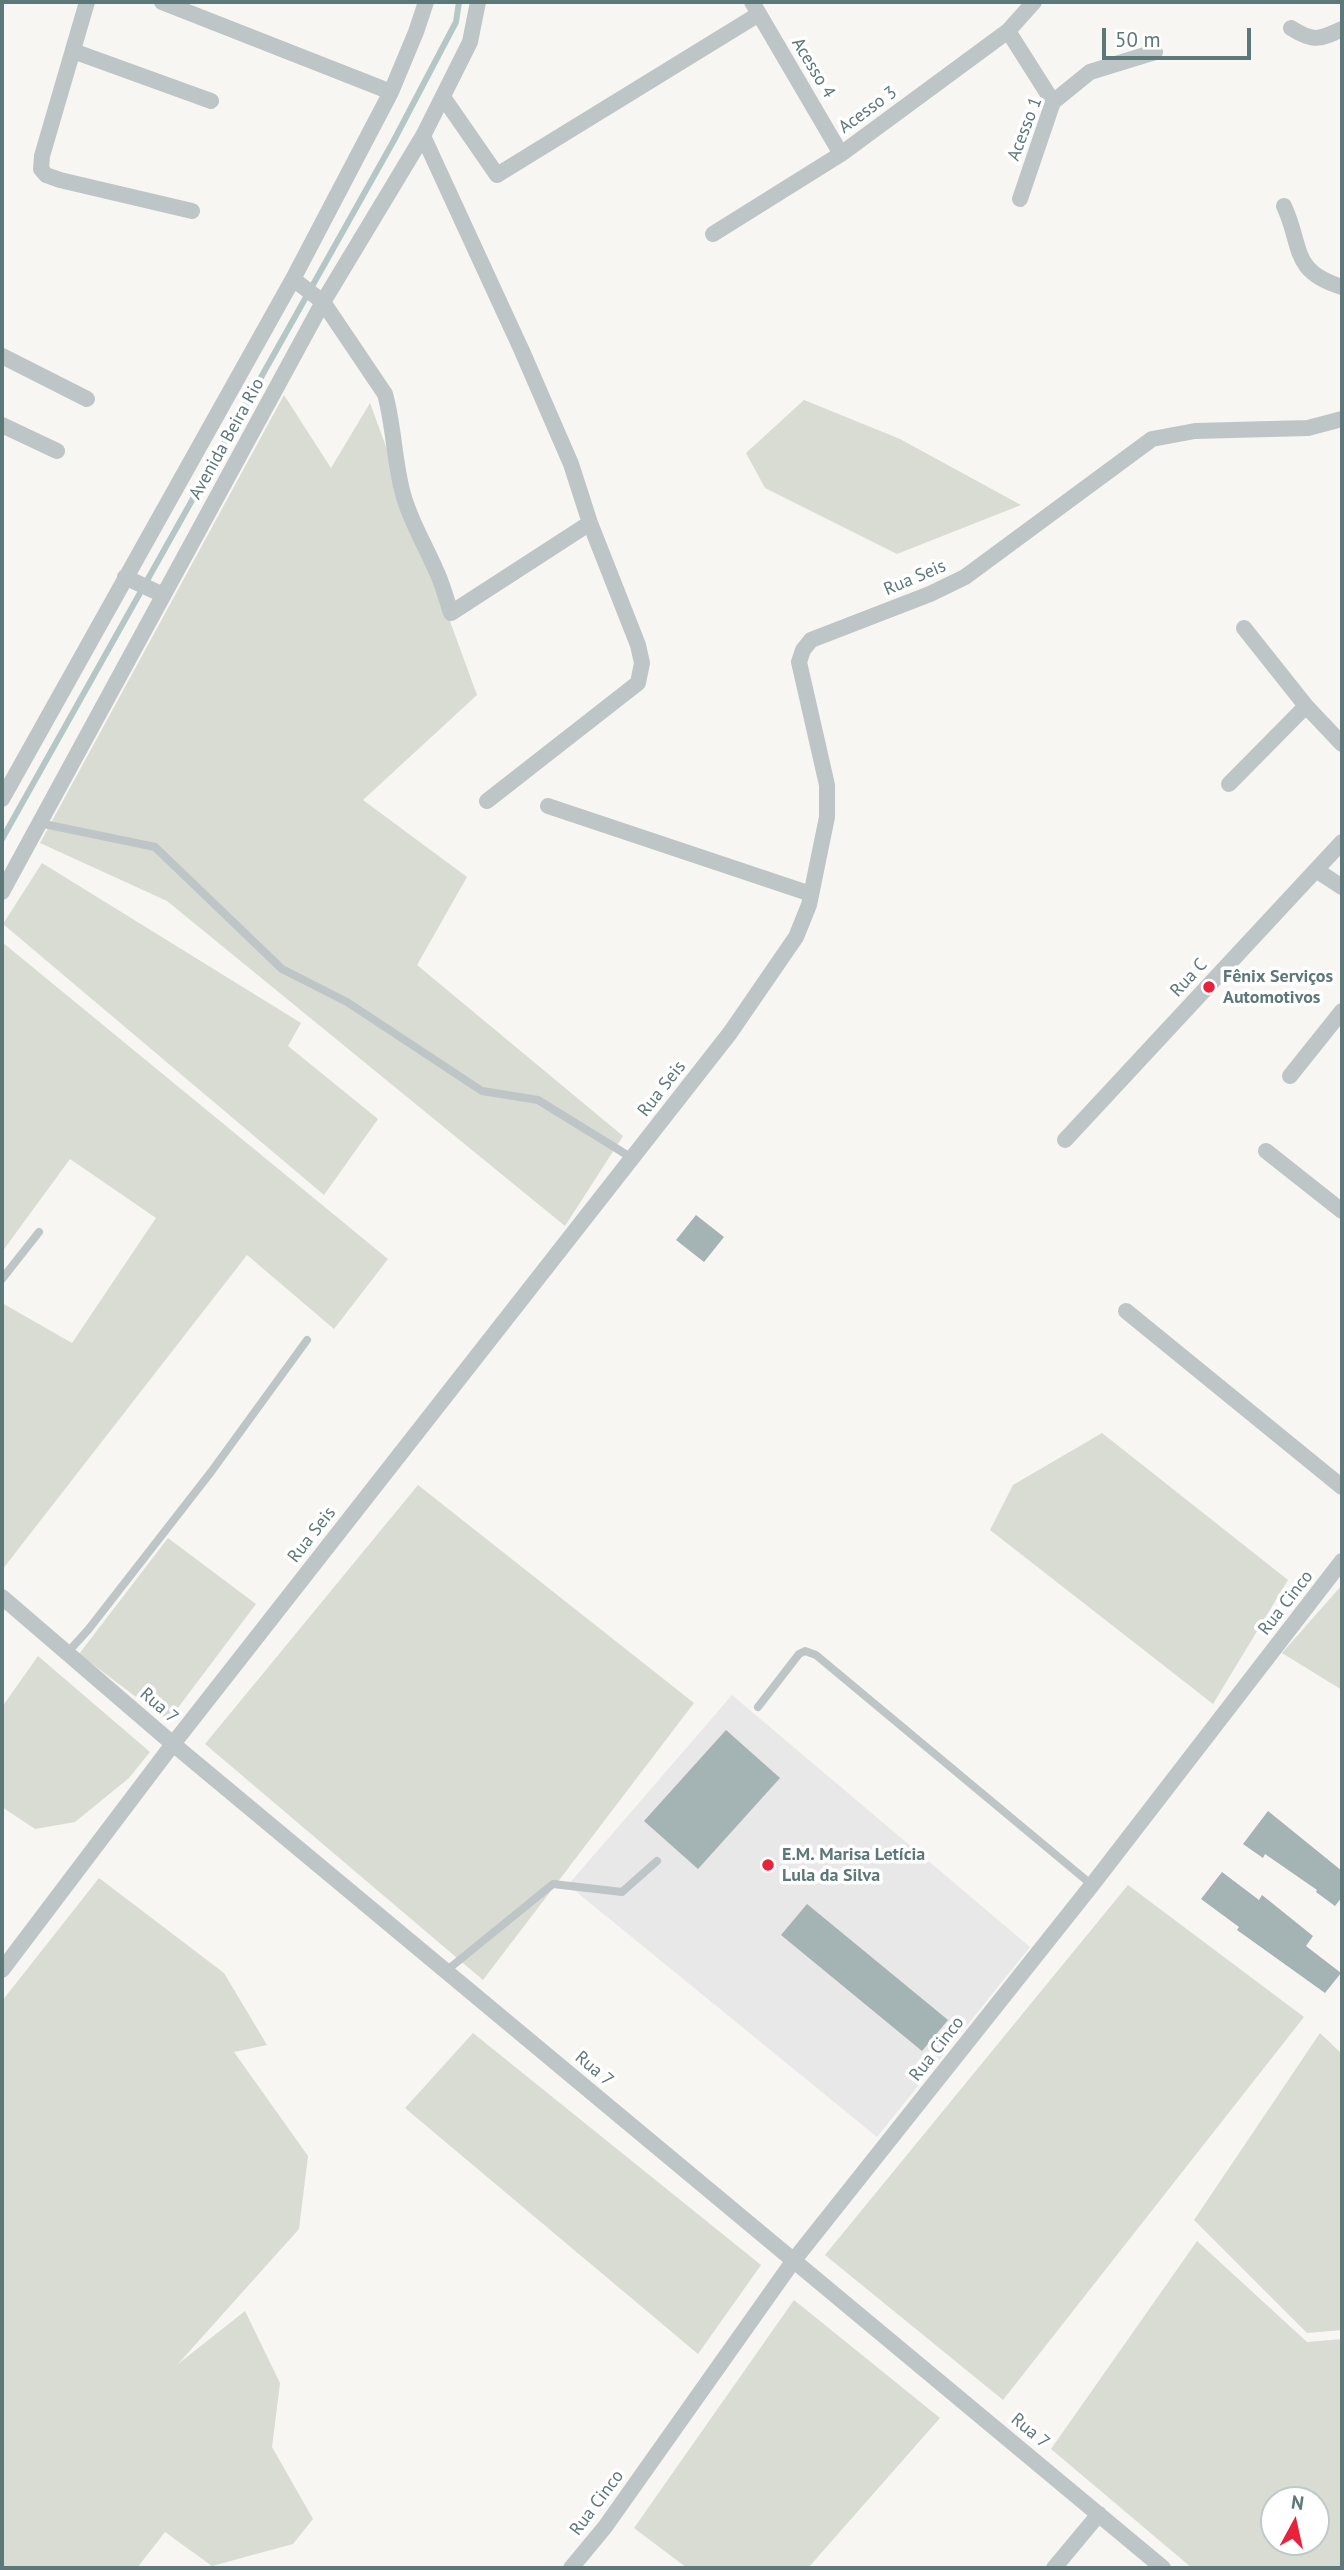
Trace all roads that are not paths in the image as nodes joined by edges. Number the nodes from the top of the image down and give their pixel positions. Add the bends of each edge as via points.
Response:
1 (87, 2) edge
2 (162, 2) edge
3 (426, 2) edge
4 (478, 2) edge
5 (1034, 2) edge
6 (756, 8) edge
7 (1291, 28) dead end
8 (1342, 29) edge
9 (1009, 31) junction
10 (73, 51) junction
11 (1155, 52) dead end
12 (391, 92) junction
13 (443, 97) junction
14 (211, 101) dead end
15 (1053, 102) junction
16 (423, 136) junction
17 (841, 154) junction
18 (1020, 199) dead end
19 (1284, 206) dead end
20 (192, 211) dead end
21 (713, 234) dead end
22 (297, 282) junction
23 (1342, 287) edge
24 (320, 299) junction
25 (2, 356) edge
26 (87, 399) dead end
27 (1342, 419) edge
28 (2, 425) edge
29 (57, 451) dead end
30 (590, 523) junction
31 (130, 579) junction
32 (158, 592) junction
33 (1244, 628) dead end
34 (1306, 706) junction
35 (1342, 744) edge
36 (1229, 784) dead end
37 (2, 799) edge
38 (486, 801) dead end
39 (548, 806) dead end
40 (40, 823) junction
41 (1342, 842) edge
42 (1316, 870) junction
43 (1342, 887) edge
44 (2, 892) edge
45 (811, 894) junction
46 (1342, 1011) edge
47 (1290, 1076) dead end
48 (1065, 1140) dead end
49 (1266, 1151) dead end
50 (632, 1158) junction
51 (1342, 1210) edge
52 (39, 1232) dead end
53 (2, 1279) edge
54 (1126, 1311) dead end
55 (307, 1340) dead end
56 (1342, 1487) edge
57 (1342, 1561) edge
58 (2, 1597) edge
59 (67, 1653) junction
60 (758, 1707) dead end
61 (173, 1744) junction
62 (657, 1861) dead end
63 (1092, 1885) junction
64 (2, 1970) edge
65 (446, 1971) junction
66 (794, 2260) junction
67 (1099, 2514) junction
68 (571, 2568) edge
69 (1054, 2568) edge
70 (1163, 2568) edge

1 - 10 street
2 - 12 street
3 - 12 street, Avenida Beira Rio
4 - 13 street, Avenida Beira Rio via 470,42
5 - 9 street, Acesso 3
6 - 13 street via 497,175
6 - 17 street, Acesso 4
7 - 8 street via 1305,37 1321,39
9 - 15 street
9 - 17 street, Acesso 3
10 - 14 street
10 - 20 street via 41,169 46,175
11 - 15 street, Acesso 1 via 1090,72
12 - 22 street, Avenida Beira Rio
13 - 16 street, Avenida Beira Rio
15 - 18 street, Acesso 1
16 - 24 street, Avenida Beira Rio
16 - 30 street via 560,439
17 - 21 street, Acesso 3
19 - 23 street via 1300,259 1309,271
22 - 24 street
22 - 31 street, Avenida Beira Rio
24 - 30 street via 385,394 403,496 451,613
24 - 32 street, Avenida Beira Rio
25 - 26 street
27 - 45 street, Rua Seis via 1308,429 1195,431 1152,439 965,577 811,640 799,662 827,785 827,817
28 - 29 street
30 - 38 street via 638,645 642,673 638,683
31 - 32 street
31 - 37 street, Avenida Beira Rio
32 - 40 street, Avenida Beira Rio
33 - 34 street
34 - 35 street
34 - 36 street
39 - 45 street
40 - 44 street, Avenida Beira Rio
40 - 50 lane via 155,847 282,969 347,1002 482,1091 538,1100
41 - 42 street, Rua C
42 - 43 street
42 - 48 street, Rua C
45 - 50 street, Rua Seis via 796,937 730,1034
46 - 47 street
49 - 51 street
50 - 61 street, Rua Seis
52 - 53 lane
54 - 56 street
55 - 59 lane via 202,1483
57 - 63 street, Rua Cinco
58 - 59 street, Rua 7
59 - 61 street, Rua 7
60 - 63 lane via 799,1654 816,1655
61 - 64 street, Rua Seis
61 - 65 street, Rua 7
62 - 65 lane via 621,1892 553,1884
63 - 66 street, Rua Cinco
65 - 66 street, Rua 7
66 - 67 street, Rua 7
66 - 68 street, Rua Cinco
67 - 69 street
67 - 70 street, Rua 7

